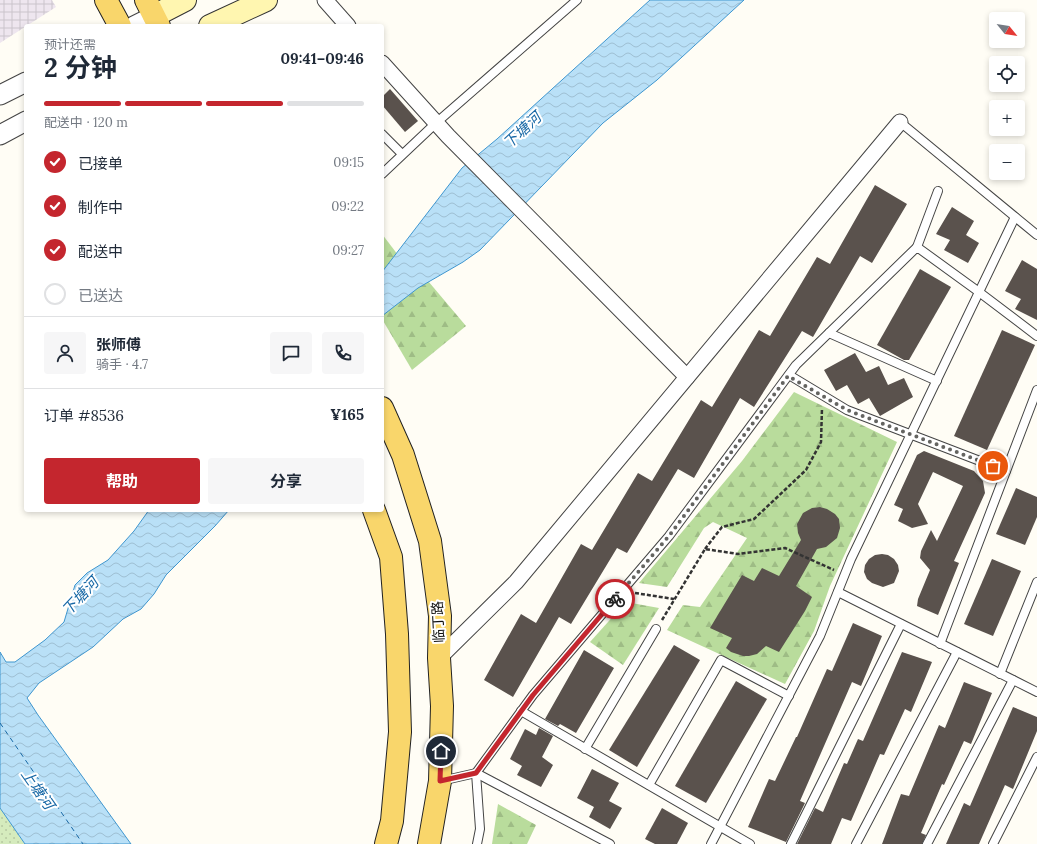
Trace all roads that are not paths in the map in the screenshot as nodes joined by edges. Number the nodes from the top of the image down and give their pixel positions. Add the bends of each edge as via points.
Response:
1 (106, 0) edge
2 (185, 0) edge
3 (266, 0) edge
4 (325, 0) edge
5 (577, 0) edge
6 (153, 14) edge
7 (119, 24) edge
8 (137, 24) edge
9 (214, 24) edge
10 (346, 24) edge
11 (384, 65) edge
12 (24, 83) edge
13 (0, 95) edge
14 (24, 122) edge
15 (436, 122) junction
16 (900, 122) joint
17 (0, 135) edge
18 (384, 136) edge
19 (402, 154) junction
20 (384, 172) edge
21 (938, 191) dead end
22 (1015, 217) junction
23 (1037, 235) edge
24 (917, 247) junction
25 (979, 292) junction
26 (829, 333) junction
27 (1037, 336) edge
28 (788, 376) junction
29 (687, 377) junction
30 (937, 381) junction
31 (1037, 390) edge
32 (384, 412) edge
33 (911, 434) junction
34 (1006, 471) junction
35 (375, 512) edge
36 (1037, 582) edge
37 (838, 592) junction
38 (901, 624) junction
39 (656, 629) road end
40 (940, 644) junction
41 (957, 652) junction
42 (440, 658) junction
43 (1000, 674) junction
44 (1013, 680) junction
45 (1037, 692) edge
46 (789, 696) junction
47 (521, 711) junction
48 (585, 749) junction
49 (1037, 757) edge
50 (476, 773) junction
51 (440, 781) junction
52 (649, 786) junction
53 (720, 827) junction
54 (386, 844) edge
55 (429, 844) edge
56 (477, 844) edge
57 (610, 844) edge
58 (711, 844) edge
59 (750, 844) edge
60 (791, 844) edge
61 (856, 844) edge
62 (927, 844) edge
63 (993, 844) edge

1 - 7 main road
2 - 6 main road
3 - 9 main road
4 - 10 street
5 - 15 lane
6 - 8 street
11 - 15 street
12 - 13 street
14 - 17 street
15 - 19 lane
15 - 29 street
16 - 22 lane
16 - 29 street
18 - 19 lane
19 - 20 lane
21 - 24 lane
22 - 23 lane
22 - 25 lane
24 - 25 lane
24 - 26 lane
25 - 27 lane
25 - 30 lane
26 - 28 lane
26 - 30 lane
28 - 33 lane via 847,410
28 - 47 lane via 669,536
29 - 42 street via 516,582
30 - 33 lane
31 - 34 lane
32 - 42 main road, 临丁路 via 403,455 430,541 440,616
33 - 34 lane
33 - 37 lane via 851,559
34 - 40 lane
35 - 54 main road via 391,557 397,634 400,732 392,821
36 - 43 lane
37 - 38 lane
37 - 46 lane via 820,636
38 - 40 lane
38 - 60 lane
39 - 48 lane
40 - 41 lane
41 - 43 lane
41 - 61 lane
42 - 51 main road, 临丁路
43 - 44 lane
44 - 45 lane
44 - 62 lane
46 - 52 lane via 721,660
46 - 53 lane
47 - 48 lane
47 - 50 lane
48 - 52 lane
49 - 63 lane
50 - 51 lane
50 - 56 lane via 480,829
50 - 57 lane
51 - 55 main road, 临丁路
52 - 53 lane
53 - 58 lane
53 - 59 lane

